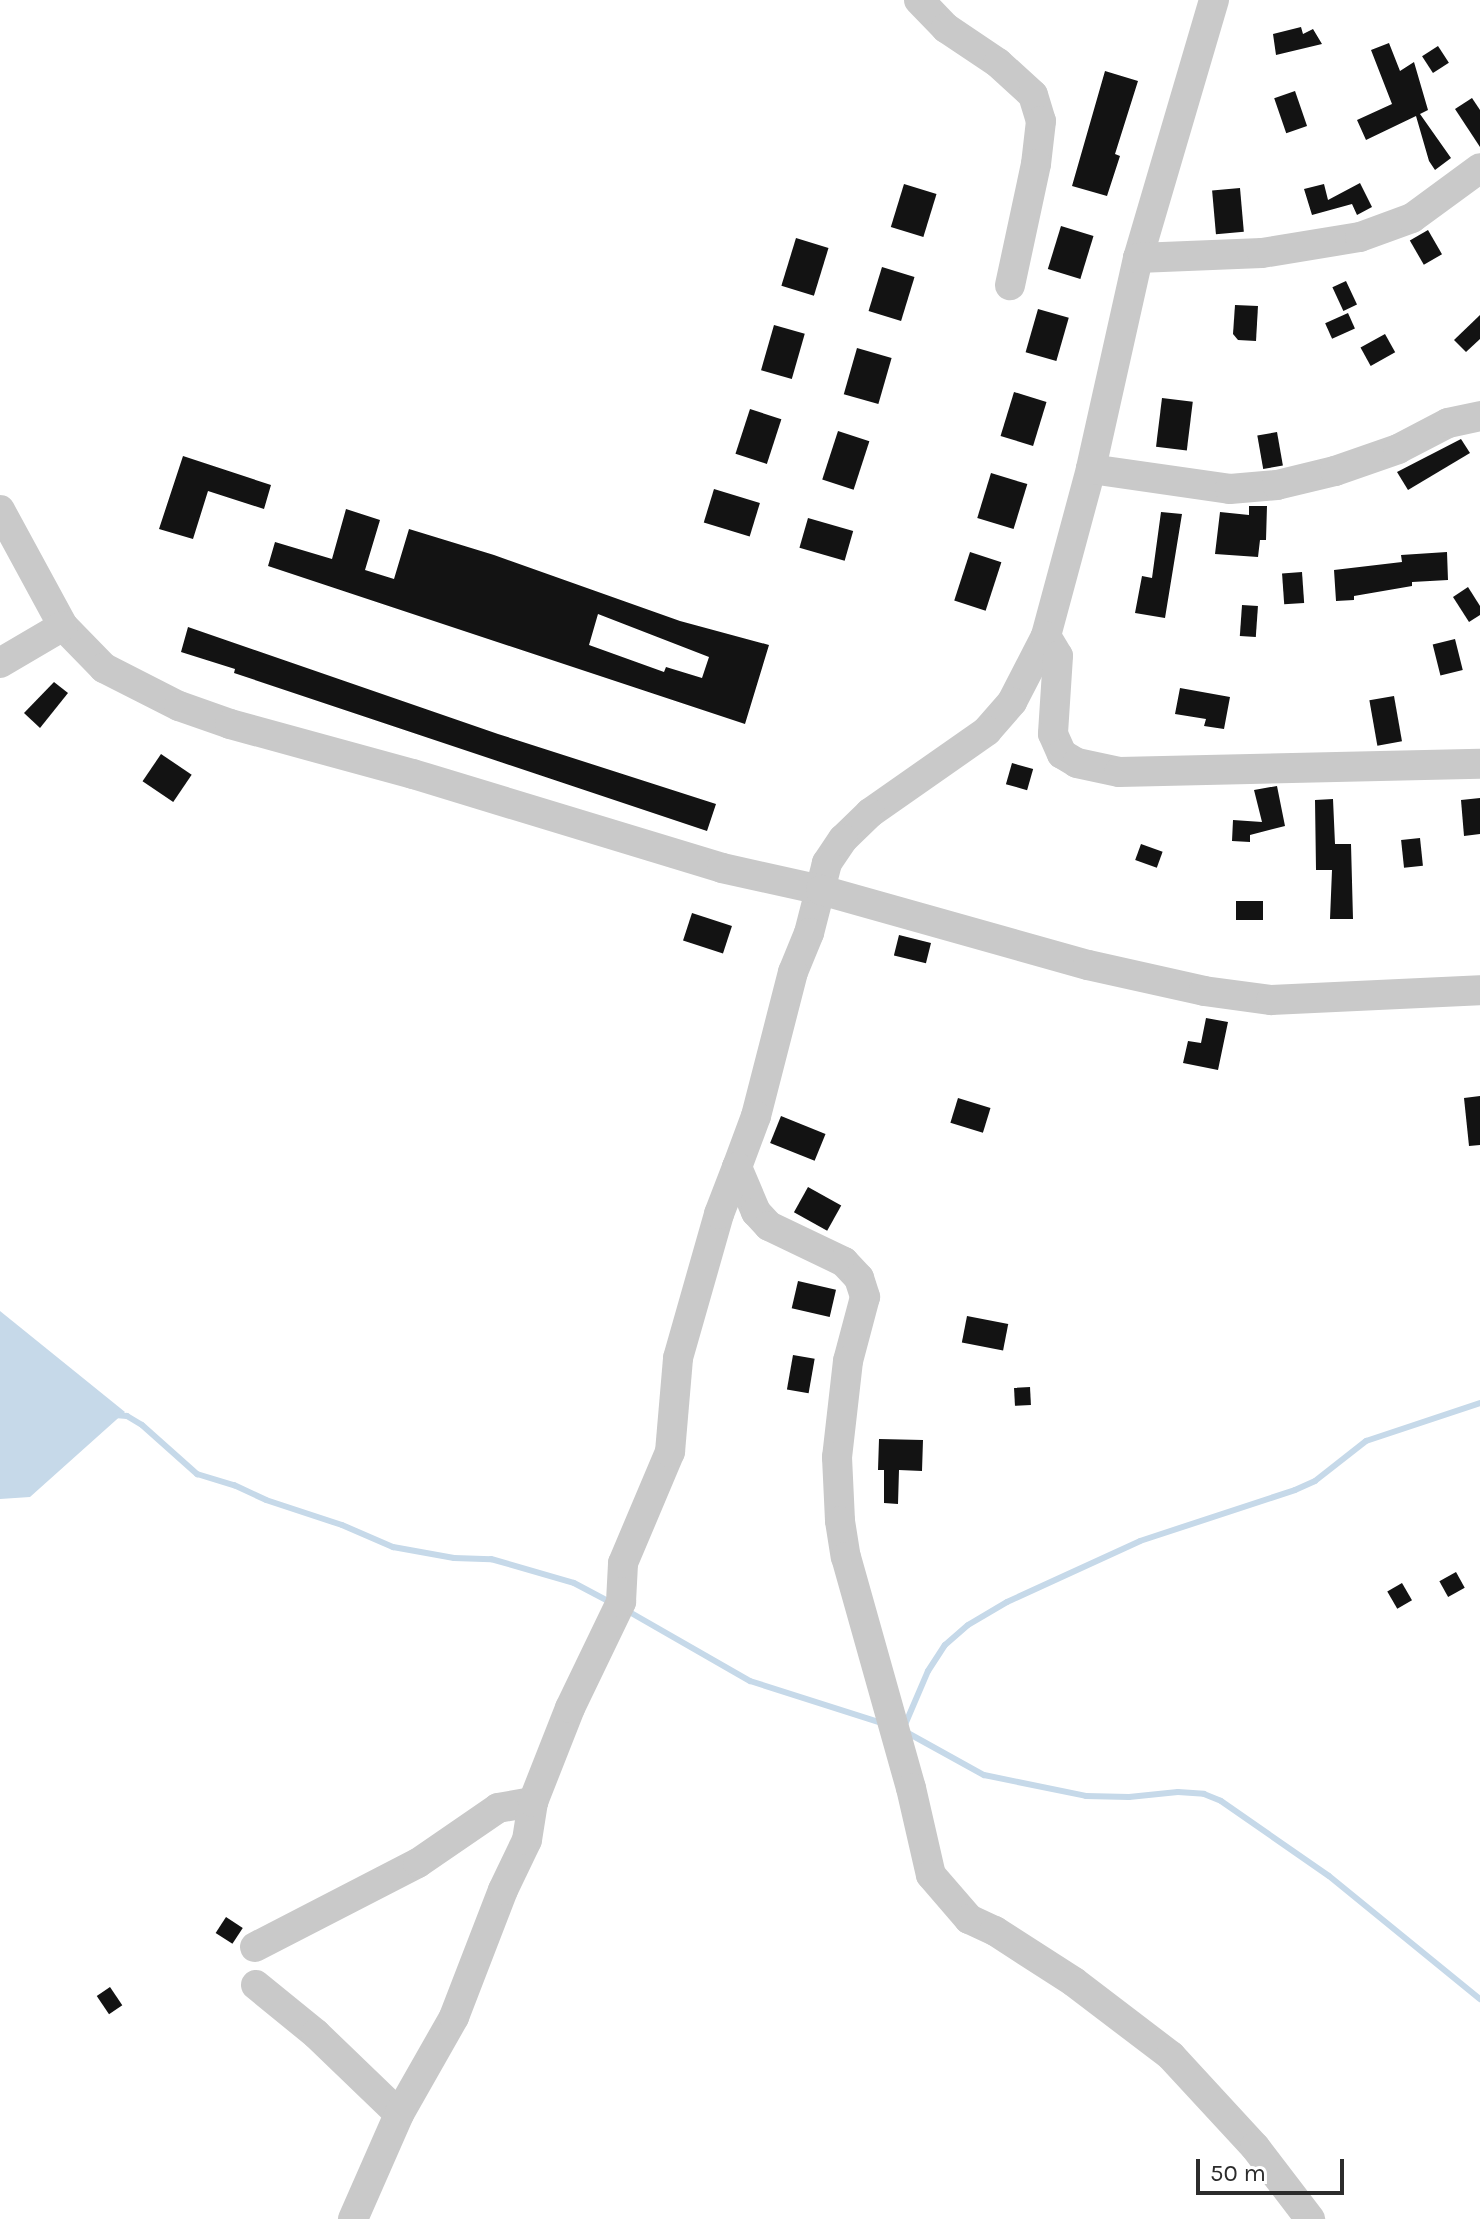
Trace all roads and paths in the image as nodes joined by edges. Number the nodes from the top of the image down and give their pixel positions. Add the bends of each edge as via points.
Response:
1 (919, 0) edge
2 (1214, 0) edge
3 (1480, 168) edge
4 (1138, 258) junction
5 (1010, 285) dead end
6 (1478, 420) edge
7 (1091, 469) junction
8 (0, 510) edge
9 (63, 626) junction
10 (1046, 636) junction
11 (0, 663) edge
12 (1480, 764) edge
13 (821, 890) junction
14 (1480, 990) edge
15 (737, 1167) junction
16 (533, 1802) junction
17 (255, 1947) dead end
18 (256, 1985) dead end
19 (399, 2114) junction
20 (353, 2219) edge
21 (1310, 2219) edge

1 - 5 street via 946,28 1033,95 1041,121 1036,164
2 - 4 street
3 - 4 street via 1412,218 1360,237 1262,253
4 - 7 street
6 - 7 street via 1448,423 1398,449 1277,485 1230,489
7 - 10 street
8 - 9 street
9 - 11 street
9 - 13 street via 104,668 179,706 637,845
10 - 12 street via 1058,656 1053,734 1062,754 1077,763 1119,772
10 - 13 street via 1012,702 987,731 870,813 827,863
13 - 14 street via 1088,965 1204,991 1271,1000
13 - 15 street
15 - 16 street via 678,1358 670,1452 623,1563 621,1602
15 - 21 street via 756,1212 769,1226 844,1262 859,1278 865,1297 848,1361 837,1457 840,1521 931,1875 969,1919 1074,1982 1171,2056 1255,2147
16 - 17 street via 498,1808 418,1863
16 - 19 street via 527,1840 454,2017
18 - 19 street
19 - 20 street

